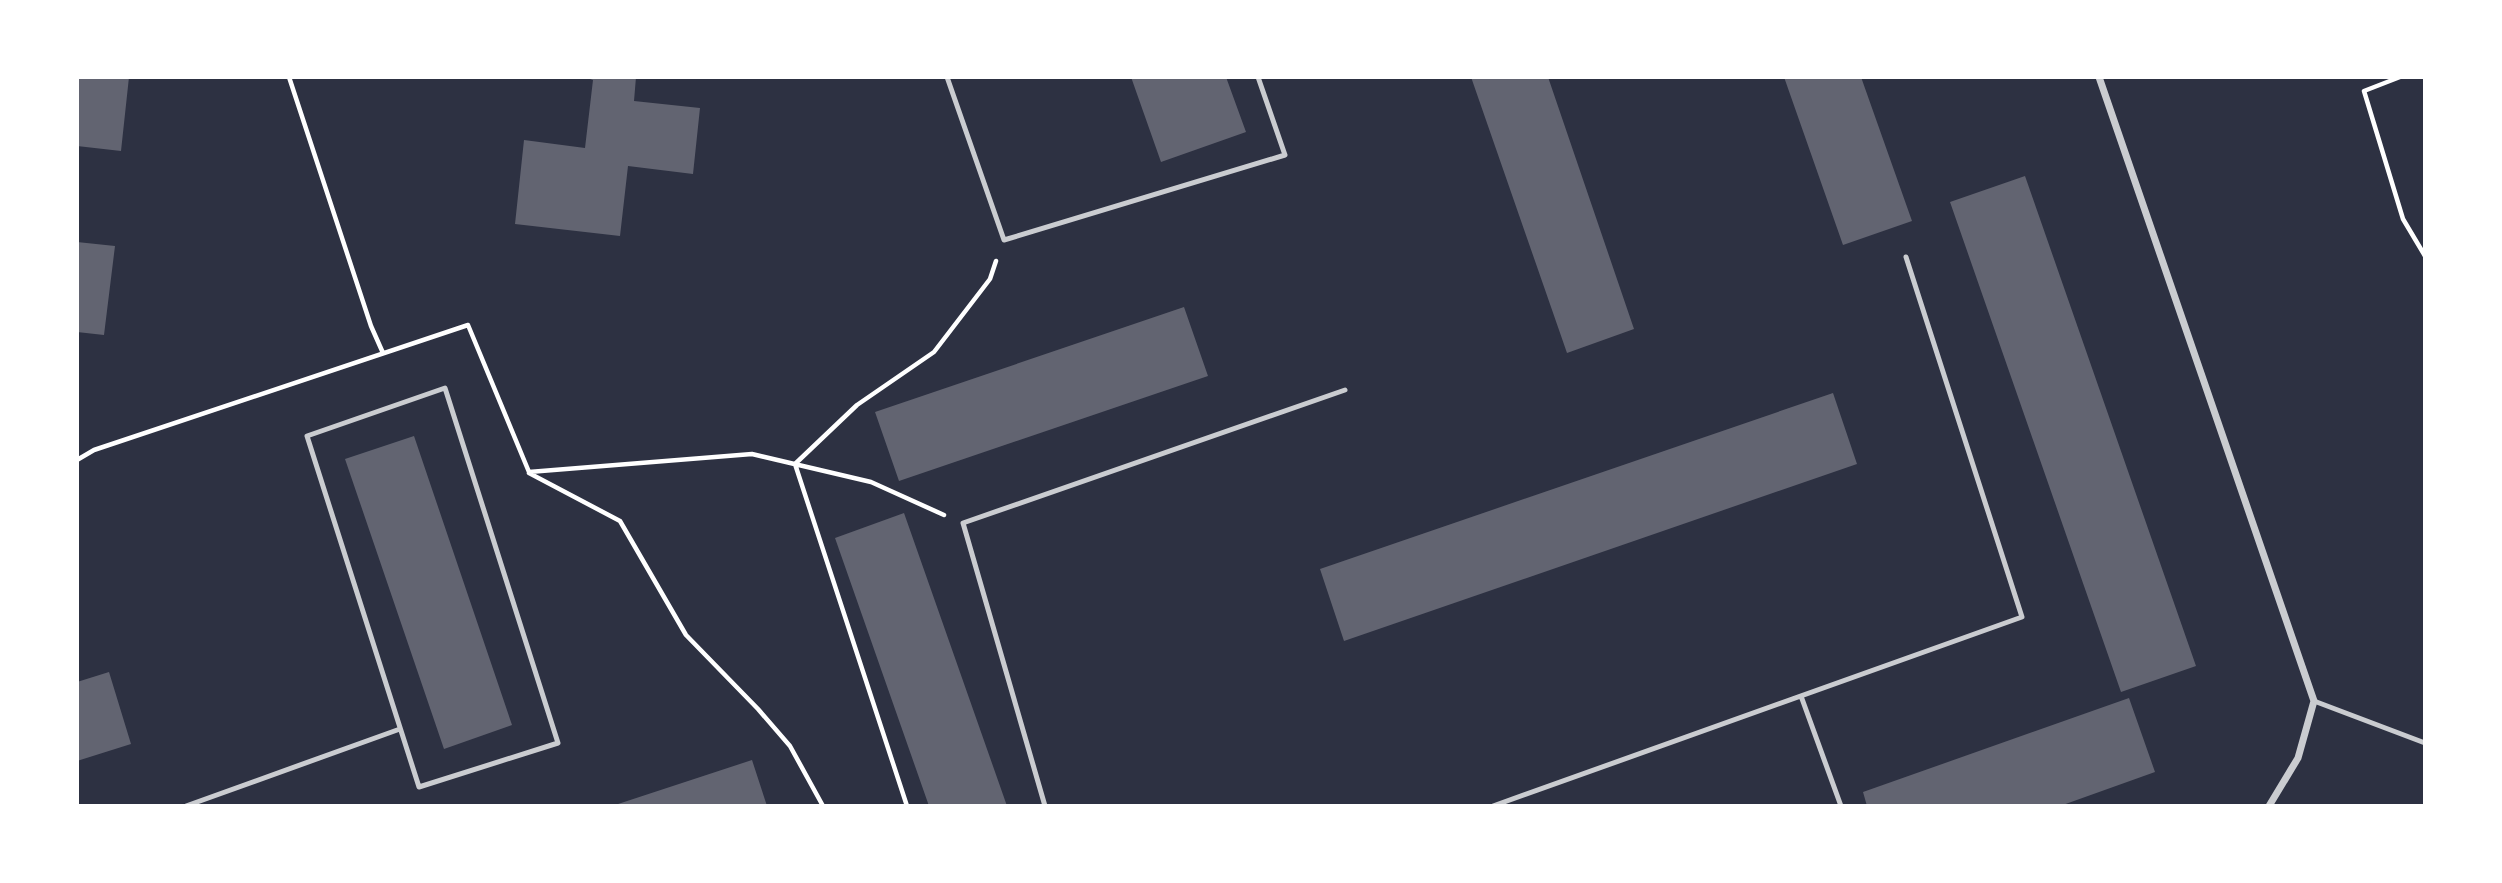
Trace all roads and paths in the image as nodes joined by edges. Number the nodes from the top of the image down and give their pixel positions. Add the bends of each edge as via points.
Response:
1 (289, 77) edge
2 (947, 77) edge
3 (1258, 77) edge
4 (2099, 77) edge
5 (2400, 77) edge
6 (1004, 240) junction
7 (2425, 256) edge
8 (1906, 257) dead end
9 (383, 353) junction
10 (1345, 390) dead end
11 (77, 460) edge
12 (795, 464) junction
13 (529, 472) junction
14 (962, 523) junction
15 (1801, 696) junction
16 (2314, 701) junction
17 (400, 729) junction
18 (2425, 743) edge
19 (186, 806) edge
20 (823, 806) edge
21 (907, 806) edge
22 (1045, 806) edge
23 (1493, 806) edge
24 (1841, 806) edge
25 (2269, 806) edge

1 - 9 path
2 - 6 lane
3 - 6 lane via 1285,155
4 - 16 street
5 - 7 path via 2364,90 2403,219
6 - 12 path via 990,279 934,352 856,405
8 - 15 lane via 2022,617
9 - 11 path via 94,450
9 - 13 path via 468,325
10 - 14 lane
12 - 13 path via 752,454
12 - 14 path via 871,482
12 - 21 path
13 - 20 path via 620,522 686,635 790,746
14 - 22 lane
15 - 23 lane
15 - 24 lane
16 - 18 lane
16 - 25 street via 2298,758
17 - 17 lane via 307,436 445,388 558,743 419,787
17 - 19 lane

